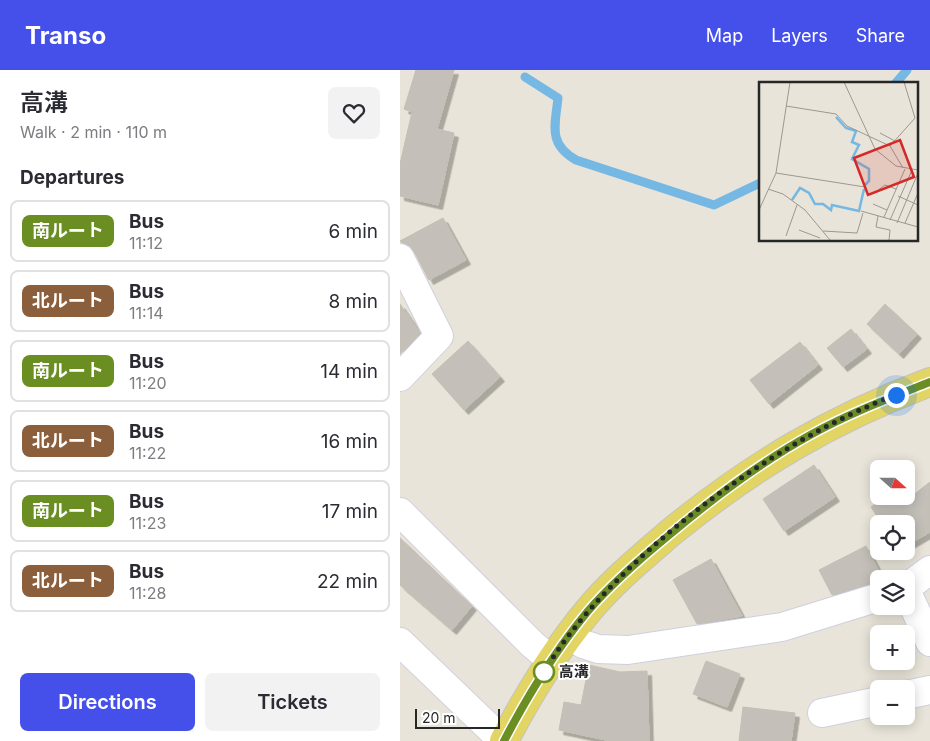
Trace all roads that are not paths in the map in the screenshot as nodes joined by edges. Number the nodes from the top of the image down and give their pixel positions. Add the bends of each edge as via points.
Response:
1 (400, 258) edge
2 (400, 377) edge
3 (930, 382) edge
4 (400, 512) edge
5 (930, 570) edge
6 (915, 582) edge
7 (870, 600) edge
8 (915, 609) edge
9 (570, 635) junction
10 (400, 642) edge
11 (930, 642) edge
12 (552, 660) junction
13 (930, 690) edge
14 (915, 693) edge
15 (870, 702) edge
16 (822, 713) dead end
17 (504, 741) edge

1 - 2 street via 439,336
3 - 9 main road via 879,401 812,434 704,505 630,568 588,611
4 - 12 street
5 - 6 street
7 - 9 street via 782,627 628,650 598,649
8 - 11 street
9 - 12 main road
10 - 17 street
12 - 17 main road
13 - 14 street
15 - 16 street

